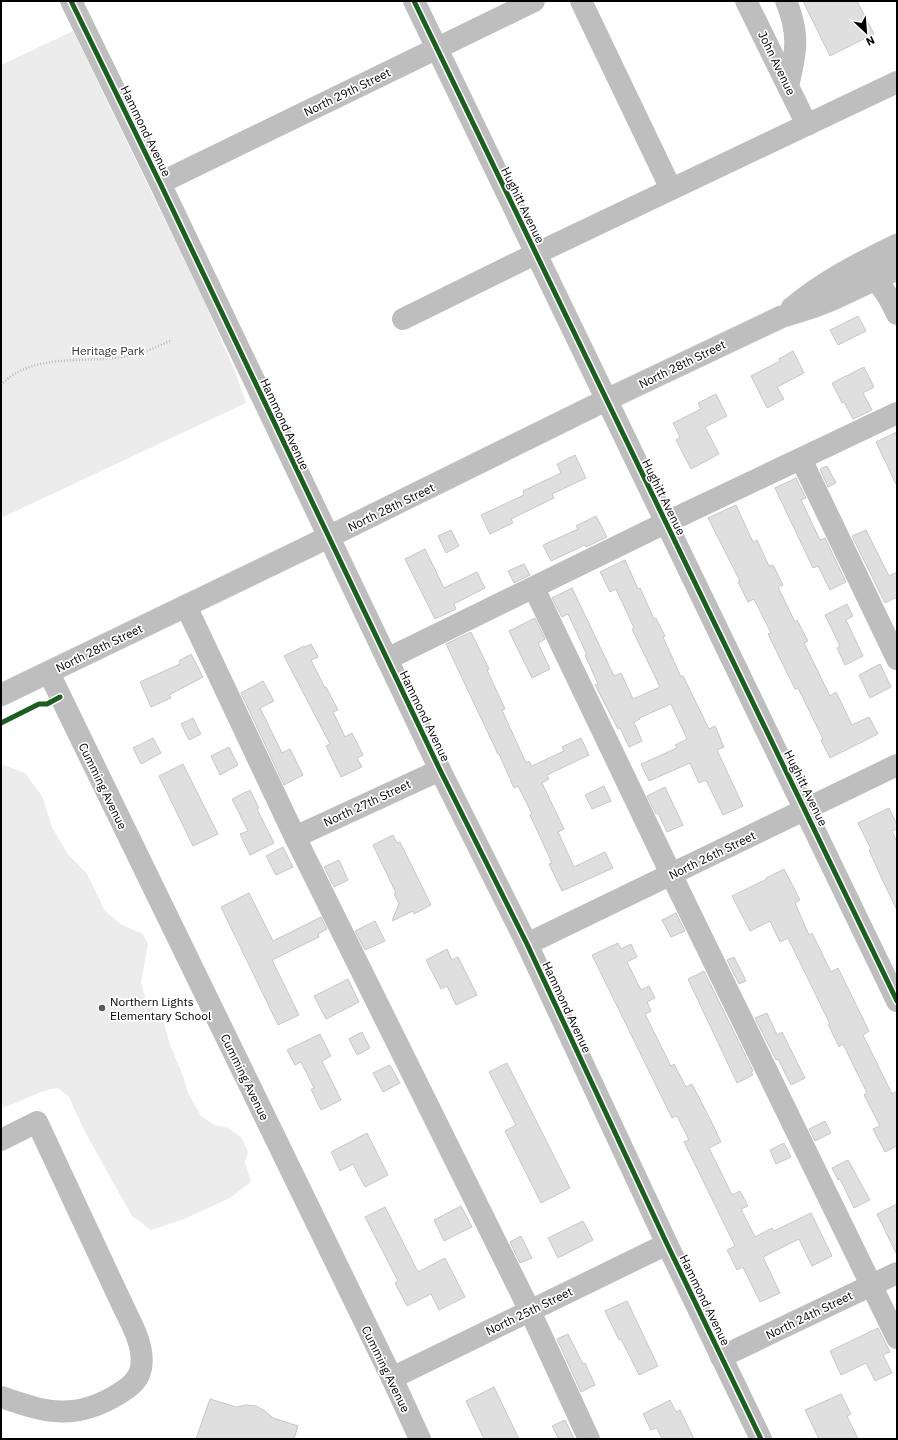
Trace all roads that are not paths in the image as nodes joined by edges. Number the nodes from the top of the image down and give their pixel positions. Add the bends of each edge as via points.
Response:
1 (71, 1) edge
2 (414, 1) edge
3 (534, 1) edge
4 (581, 1) edge
5 (746, 1) edge
6 (786, 1) edge
7 (436, 48) junction
8 (897, 82) edge
9 (788, 86) junction
10 (807, 124) junction
11 (160, 183) junction
12 (672, 189) junction
13 (897, 245) edge
14 (535, 254) junction
15 (853, 267) junction
16 (897, 269) edge
17 (875, 279) junction
18 (897, 314) edge
19 (781, 317) junction
20 (403, 319) dead end
21 (606, 400) junction
22 (897, 414) edge
23 (801, 459) junction
24 (665, 523) junction
25 (328, 538) junction
26 (534, 588) junction
27 (186, 606) junction
28 (387, 659) junction
29 (897, 659) edge
30 (49, 672) junction
31 (1, 696) edge
32 (897, 766) edge
33 (440, 770) junction
34 (806, 810) junction
35 (295, 837) junction
36 (672, 874) junction
37 (527, 944) junction
38 (897, 1001) edge
39 (1, 1140) edge
40 (667, 1244) junction
41 (897, 1273) edge
42 (872, 1285) junction
43 (530, 1311) junction
44 (897, 1338) edge
45 (721, 1357) junction
46 (392, 1378) junction
47 (1, 1397) edge
48 (420, 1439) edge
49 (590, 1439) edge
50 (760, 1439) edge

1 - 11 street, Hammond Avenue
2 - 7 street, Hughitt Avenue
3 - 7 street, North 29th Street
4 - 12 street
5 - 9 street, John Avenue
6 - 9 street via 792,15 796,46
7 - 11 street, North 29th Street
7 - 14 street, Hughitt Avenue
8 - 10 street
9 - 10 street, John Avenue
10 - 12 street
11 - 25 street, Hammond Avenue
12 - 14 street
13 - 15 street, North 28th Street
14 - 20 street
14 - 21 street, Hughitt Avenue
15 - 17 street
15 - 19 street, North 28th Street via 807,295
16 - 17 street, North 28th Street
17 - 18 street
17 - 19 street, North 28th Street via 813,307
19 - 21 street, North 28th Street
21 - 24 street, Hughitt Avenue
21 - 25 street, North 28th Street
22 - 23 street
23 - 24 street
23 - 29 street
24 - 26 street
24 - 34 street, Hughitt Avenue
25 - 27 street, North 28th Street
25 - 28 street, Hammond Avenue
26 - 28 street
26 - 36 street
27 - 30 street, North 28th Street
27 - 35 street
28 - 33 street, Hammond Avenue
30 - 31 street, North 28th Street
30 - 46 street, Cumming Avenue
32 - 34 street, North 26th Street
33 - 35 street, North 27th Street
33 - 37 street, Hammond Avenue
34 - 36 street, North 26th Street
34 - 38 street, Hughitt Avenue
35 - 43 street
36 - 37 street, North 26th Street
36 - 42 street
37 - 40 street, Hammond Avenue
39 - 47 street via 37,1122 135,1332 141,1354 141,1368 138,1378 128,1388 96,1406 75,1412 56,1412
40 - 43 street, North 25th Street
40 - 45 street, Hammond Avenue
41 - 42 street, North 24th Street
42 - 44 street
42 - 45 street, North 24th Street
43 - 46 street, North 25th Street
43 - 49 street
45 - 50 street, Hammond Avenue
46 - 48 street, Cumming Avenue

